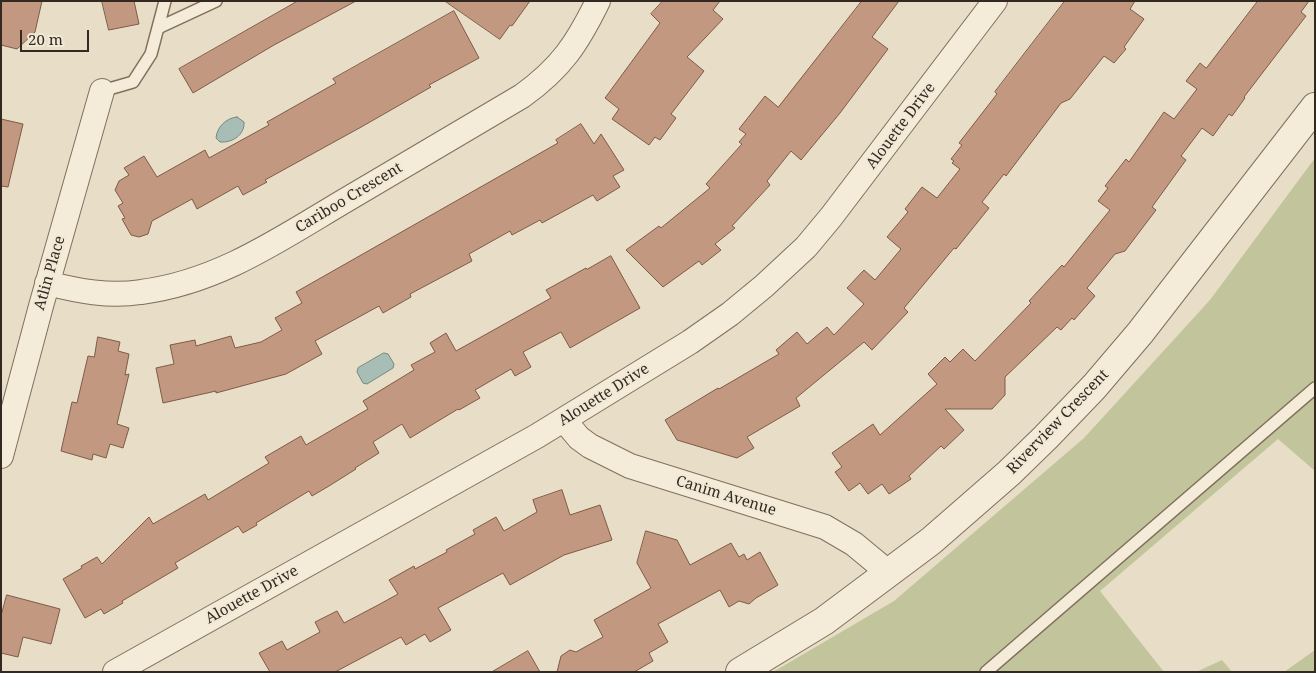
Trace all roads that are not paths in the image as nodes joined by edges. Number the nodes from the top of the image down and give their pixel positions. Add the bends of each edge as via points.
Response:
1 (165, 1) edge
2 (216, 1) edge
3 (598, 1) edge
4 (995, 1) edge
5 (158, 28) junction
6 (102, 91) joint
7 (1315, 107) edge
8 (47, 283) junction
9 (1315, 388) edge
10 (564, 420) junction
11 (1, 456) edge
12 (889, 573) junction
13 (115, 672) edge
14 (740, 672) edge
15 (986, 672) edge

1 - 5 lane
2 - 5 lane
3 - 8 street, Cariboo Crescent via 573,48 540,83 522,96 227,268 195,281 140,293 85,292
4 - 10 street, Alouette Drive via 806,247 730,314
5 - 6 lane via 152,54 133,82
6 - 8 street, Atlin Place
7 - 12 street, Riverview Crescent via 1146,326 1094,387 1009,473
8 - 11 street, Atlin Place
9 - 15 lane
10 - 12 street, Canim Avenue via 590,446 630,466 825,527 854,544
10 - 13 street, Alouette Drive
12 - 14 street, Riverview Crescent via 824,621

